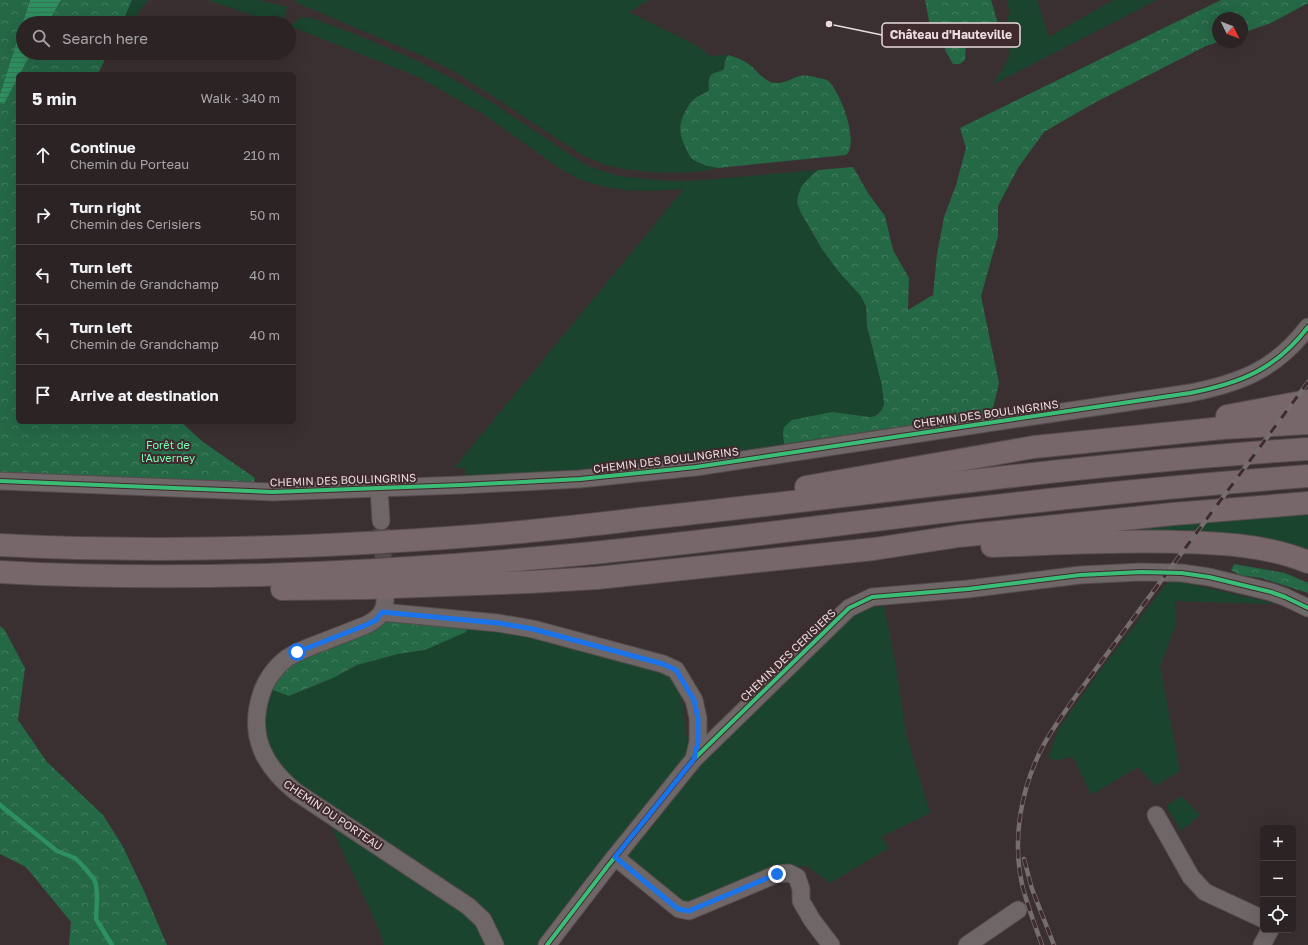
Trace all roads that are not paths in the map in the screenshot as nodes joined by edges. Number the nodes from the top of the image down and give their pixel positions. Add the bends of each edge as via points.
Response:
1 (1308, 327) edge
2 (1308, 401) edge
3 (1308, 422) edge
4 (1034, 447) junction
5 (1308, 449) edge
6 (1308, 476) edge
7 (0, 481) edge
8 (380, 488) junction
9 (1308, 503) edge
10 (381, 522) tunnel mouth
11 (590, 525) junction
12 (0, 545) edge
13 (874, 549) junction
14 (1308, 562) edge
15 (0, 572) edge
16 (116, 576) junction
17 (1308, 608) edge
18 (694, 759) junction
19 (1156, 815) dead end
20 (615, 857) junction
21 (1018, 910) dead end
22 (1260, 918) edge
23 (1268, 933) edge
24 (495, 945) edge
25 (547, 945) edge
26 (831, 945) edge
27 (967, 945) edge
28 (1262, 945) edge

1 - 8 street, CHEMIN DES BOULINGRINS via 1286,352 1257,372 1217,388 1190,393 689,468 580,479
2 - 4 highway via 1165,428
3 - 4 highway
4 - 11 highway
5 - 11 highway via 1111,465
6 - 16 highway via 1099,494 663,545 459,564 300,574
7 - 8 street, CHEMIN DES BOULINGRINS via 272,492
8 - 10 street
9 - 13 highway via 959,536
11 - 12 highway via 523,532 297,546 143,549
13 - 14 highway via 1099,542 1205,543 1276,552
13 - 16 highway via 597,578 366,588 220,590
15 - 16 highway
17 - 18 street, CHEMIN DES CERISIERS via 1271,592 1182,573 1080,575 968,589 872,597 849,608
18 - 20 street, CHEMIN DES CERISIERS
18 - 24 street, CHEMIN DU PORTEAU via 698,742 698,718 694,700 676,670 663,664 533,629 384,605 376,620 297,652 277,667 266,683 258,703 256,723 262,751 272,768 296,792 468,906 483,920
19 - 22 street via 1191,877 1205,892
20 - 25 street, CHEMIN DES CERISIERS
20 - 26 street via 678,909 689,911 777,874 789,873 797,877 801,901
21 - 27 street
23 - 28 street

